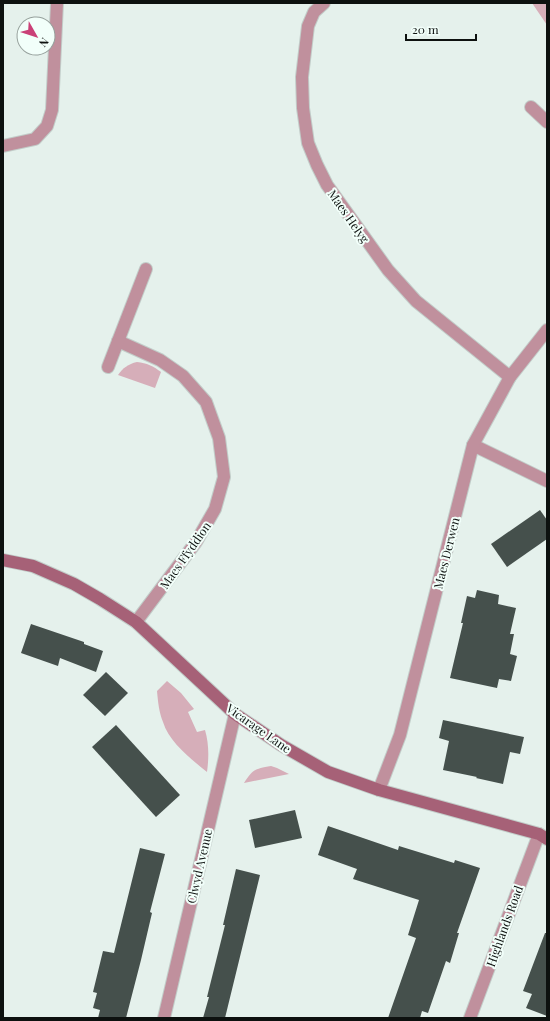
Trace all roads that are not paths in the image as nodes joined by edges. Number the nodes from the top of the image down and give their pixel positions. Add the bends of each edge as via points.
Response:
1 (57, 3) edge
2 (324, 3) edge
3 (531, 107) dead end
4 (547, 122) edge
5 (3, 146) edge
6 (146, 269) dead end
7 (547, 330) edge
8 (118, 341) junction
9 (108, 367) dead end
10 (510, 377) junction
11 (474, 445) junction
12 (547, 481) edge
13 (3, 560) edge
14 (136, 622) junction
15 (235, 714) junction
16 (379, 790) junction
17 (543, 836) edge
18 (164, 1018) edge
19 (470, 1018) edge

1 - 5 street via 52,110 48,126 35,139
2 - 10 street, Maes Helyg via 314,12 308,26 302,77 308,143 317,165 327,185 402,286 416,301
3 - 4 street
6 - 8 street
7 - 10 street, Maes Derwen
8 - 9 street
8 - 14 street, Maes Ffyddion via 160,360 183,376 206,402 219,438 224,477 215,509 196,542
10 - 11 street, Maes Derwen
11 - 12 street
11 - 16 street, Maes Derwen via 400,735
13 - 14 street, Vicarage Lane via 33,566 74,584
14 - 15 street, Vicarage Lane
15 - 16 street, Vicarage Lane via 281,746 328,772
15 - 18 street, Clwyd Avenue
16 - 17 street, Vicarage Lane
17 - 19 street, Highlands Road

